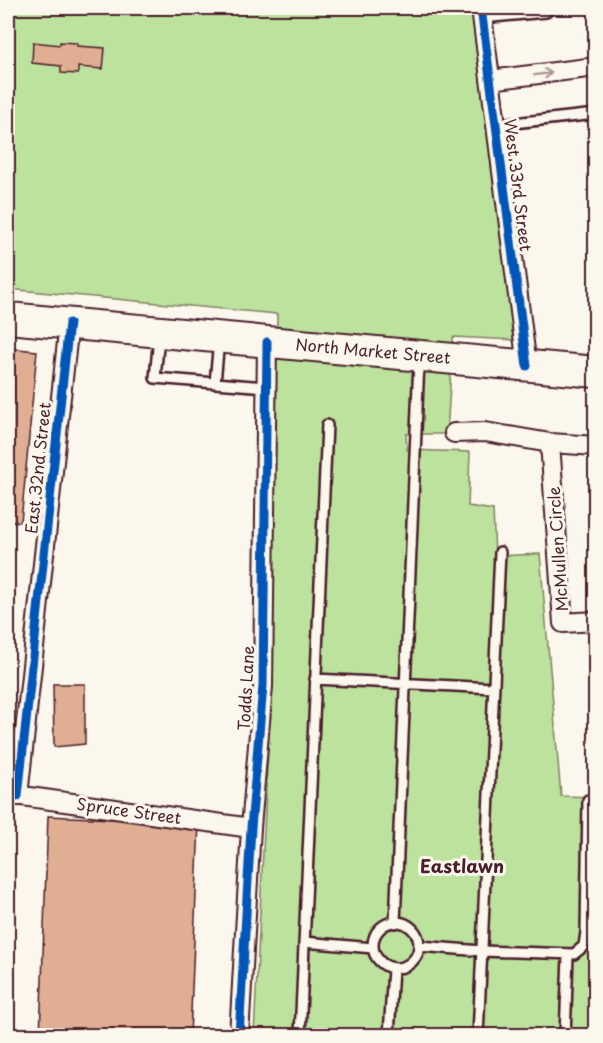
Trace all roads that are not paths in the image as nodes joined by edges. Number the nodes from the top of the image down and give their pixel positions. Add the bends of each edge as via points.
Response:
1 (545, 8) edge
2 (481, 13) edge
3 (596, 67) edge
4 (490, 80) junction
5 (596, 114) edge
6 (495, 125) junction
7 (8, 318) edge
8 (69, 323) junction
9 (159, 332) junction
10 (219, 337) junction
11 (267, 342) junction
12 (419, 356) junction
13 (527, 366) junction
14 (596, 372) edge
15 (214, 383) junction
16 (267, 387) junction
17 (327, 425) dead end
18 (454, 433) dead end
19 (550, 443) junction
20 (596, 446) edge
21 (500, 552) dead end
22 (596, 621) edge
23 (315, 680) junction
24 (405, 684) junction
25 (494, 688) junction
26 (13, 795) edge
27 (588, 800) dead end
28 (251, 828) junction
29 (395, 922) junction
30 (304, 942) junction
31 (419, 946) junction
32 (373, 948) junction
33 (482, 951) junction
34 (568, 956) junction
35 (393, 968) junction
36 (239, 1035) edge
37 (300, 1035) edge
38 (389, 1035) edge
39 (478, 1035) edge
40 (565, 1035) edge

1 - 2 lane via 546,12
2 - 4 street, West 33rd Street
4 -> 3 street
4 - 6 street, West 33rd Street
5 - 6 lane
6 - 13 street, West 33rd Street
7 - 8 main road, North Market Street
8 - 9 main road, North Market Street
8 - 26 street, East 32nd Street
9 - 10 main road, North Market Street
9 - 15 lane via 155,378
10 - 11 main road, North Market Street
10 - 15 lane
11 - 12 main road, North Market Street
11 - 16 street, Todds Lane
12 - 13 main road, North Market Street
12 - 24 lane
13 - 14 main road, North Market Street
15 - 16 lane
16 - 28 street, Todds Lane via 262,686
17 - 23 lane
18 - 19 street via 485,432
19 - 20 street
19 - 22 street, McMullen Circle via 563,623
21 - 25 lane
23 - 24 lane
23 - 30 lane
24 - 25 lane
24 - 29 lane
25 - 33 lane
26 - 28 street, Spruce Street
27 - 34 lane via 586,932 584,946
28 - 36 street, Todds Lane
29 - 31 lane via 415,932
29 - 32 lane via 381,928
30 - 32 lane
30 - 37 lane
31 - 33 lane
31 - 35 lane via 418,954 408,965
32 - 35 lane via 380,961
33 - 34 lane
33 - 39 lane
34 - 40 lane
35 - 38 lane

